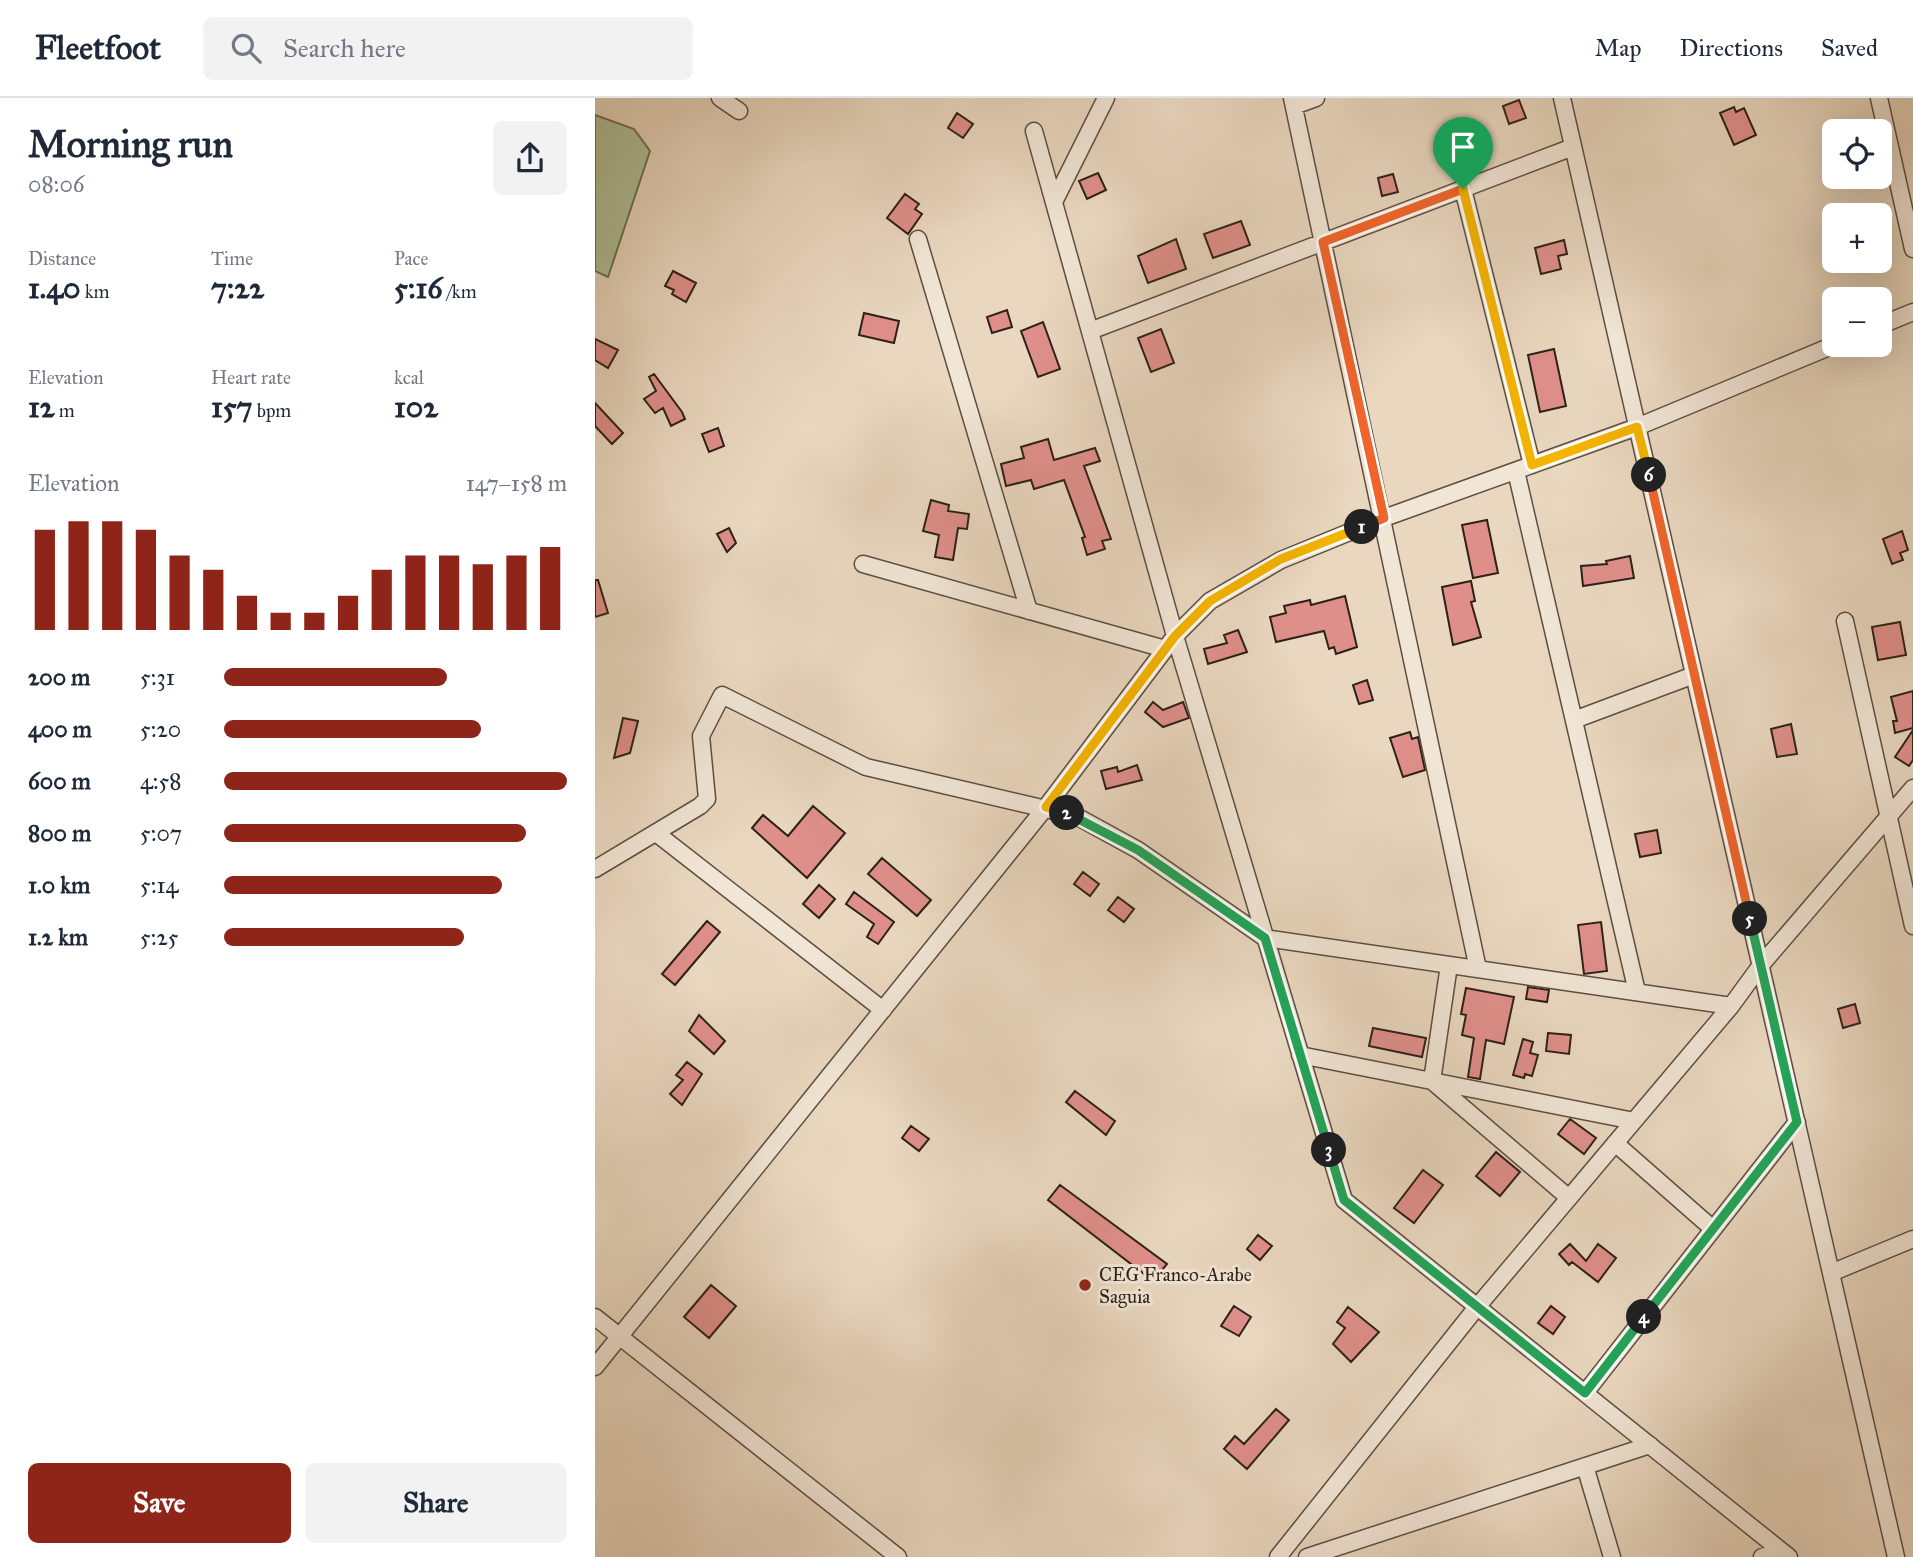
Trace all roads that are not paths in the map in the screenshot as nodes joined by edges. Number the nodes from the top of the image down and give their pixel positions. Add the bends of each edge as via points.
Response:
1 (720, 98) edge
2 (1106, 98) edge
3 (1316, 98) edge
4 (1562, 98) edge
5 (1879, 98) edge
6 (1293, 102) edge
7 (739, 111) dead end
8 (1034, 131) dead end
9 (1573, 147) junction
10 (1463, 189) junction
11 (1053, 202) junction
12 (918, 239) dead end
13 (1323, 242) junction
14 (1913, 250) edge
15 (1913, 312) edge
16 (1892, 321) edge
17 (1090, 331) junction
18 (1822, 350) edge
19 (1637, 427) junction
20 (1524, 468) junction
21 (1384, 518) junction
22 (863, 564) dead end
23 (1029, 611) junction
24 (1845, 621) dead end
25 (1170, 642) junction
26 (1694, 675) junction
27 (1574, 720) junction
28 (1913, 788) edge
29 (1046, 807) junction
30 (1889, 817) junction
31 (656, 833) junction
32 (595, 869) edge
33 (1913, 926) edge
34 (1265, 938) junction
35 (1449, 965) junction
36 (1761, 965) junction
37 (1478, 969) junction
38 (1637, 992) junction
39 (1731, 1006) junction
40 (883, 1010) junction
41 (1300, 1055) junction
42 (1432, 1081) junction
43 (1634, 1121) junction
44 (1797, 1122) junction
45 (1615, 1143) junction
46 (1569, 1198) junction
47 (1713, 1229) junction
48 (1913, 1239) edge
49 (1831, 1273) junction
50 (1477, 1307) junction
51 (595, 1317) edge
52 (620, 1337) junction
53 (595, 1367) edge
54 (1585, 1393) junction
55 (1650, 1445) junction
56 (1585, 1466) junction
57 (1785, 1554) edge
58 (898, 1557) edge
59 (1278, 1557) edge
60 (1307, 1557) edge
61 (1612, 1557) edge
62 (1762, 1557) edge
63 (1896, 1557) edge

1 - 7 street
2 - 11 street
3 - 6 street
4 - 9 street
5 - 14 street
6 - 13 street
8 - 11 street
9 - 10 street
9 - 19 street
10 - 13 street
10 - 20 street
11 - 17 street
12 - 23 street
13 - 17 street
13 - 21 street
15 - 16 street
17 - 25 street
18 - 19 street
19 - 20 street
19 - 26 street
20 - 21 street
20 - 27 street
21 - 25 street via 1270,566 1210,601
21 - 37 street
22 - 23 street
23 - 25 street
24 - 30 street
25 - 29 street
25 - 34 street
26 - 27 street
26 - 36 street
27 - 38 street
28 - 30 street
29 - 31 street via 866,767 722,695 701,736 707,799
29 - 34 street via 1076,816 1138,850
29 - 40 street
30 - 33 street
30 - 36 street
31 - 32 street
31 - 40 street
34 - 35 street
34 - 41 street
35 - 37 street
35 - 42 street
36 - 39 street
36 - 44 street
37 - 38 street
38 - 39 street
39 - 43 street
40 - 52 street
41 - 42 street
41 - 50 street via 1344,1200
42 - 43 street
42 - 46 street
43 - 45 street
44 - 47 street
44 - 49 street
45 - 46 street
45 - 47 street
46 - 50 street
47 - 54 street
48 - 49 street
49 - 63 street
50 - 54 street
50 - 59 street
51 - 52 street
52 - 53 street
52 - 58 street
54 - 55 street
55 - 56 street
55 - 57 street
56 - 60 street
56 - 61 street
57 - 62 street

